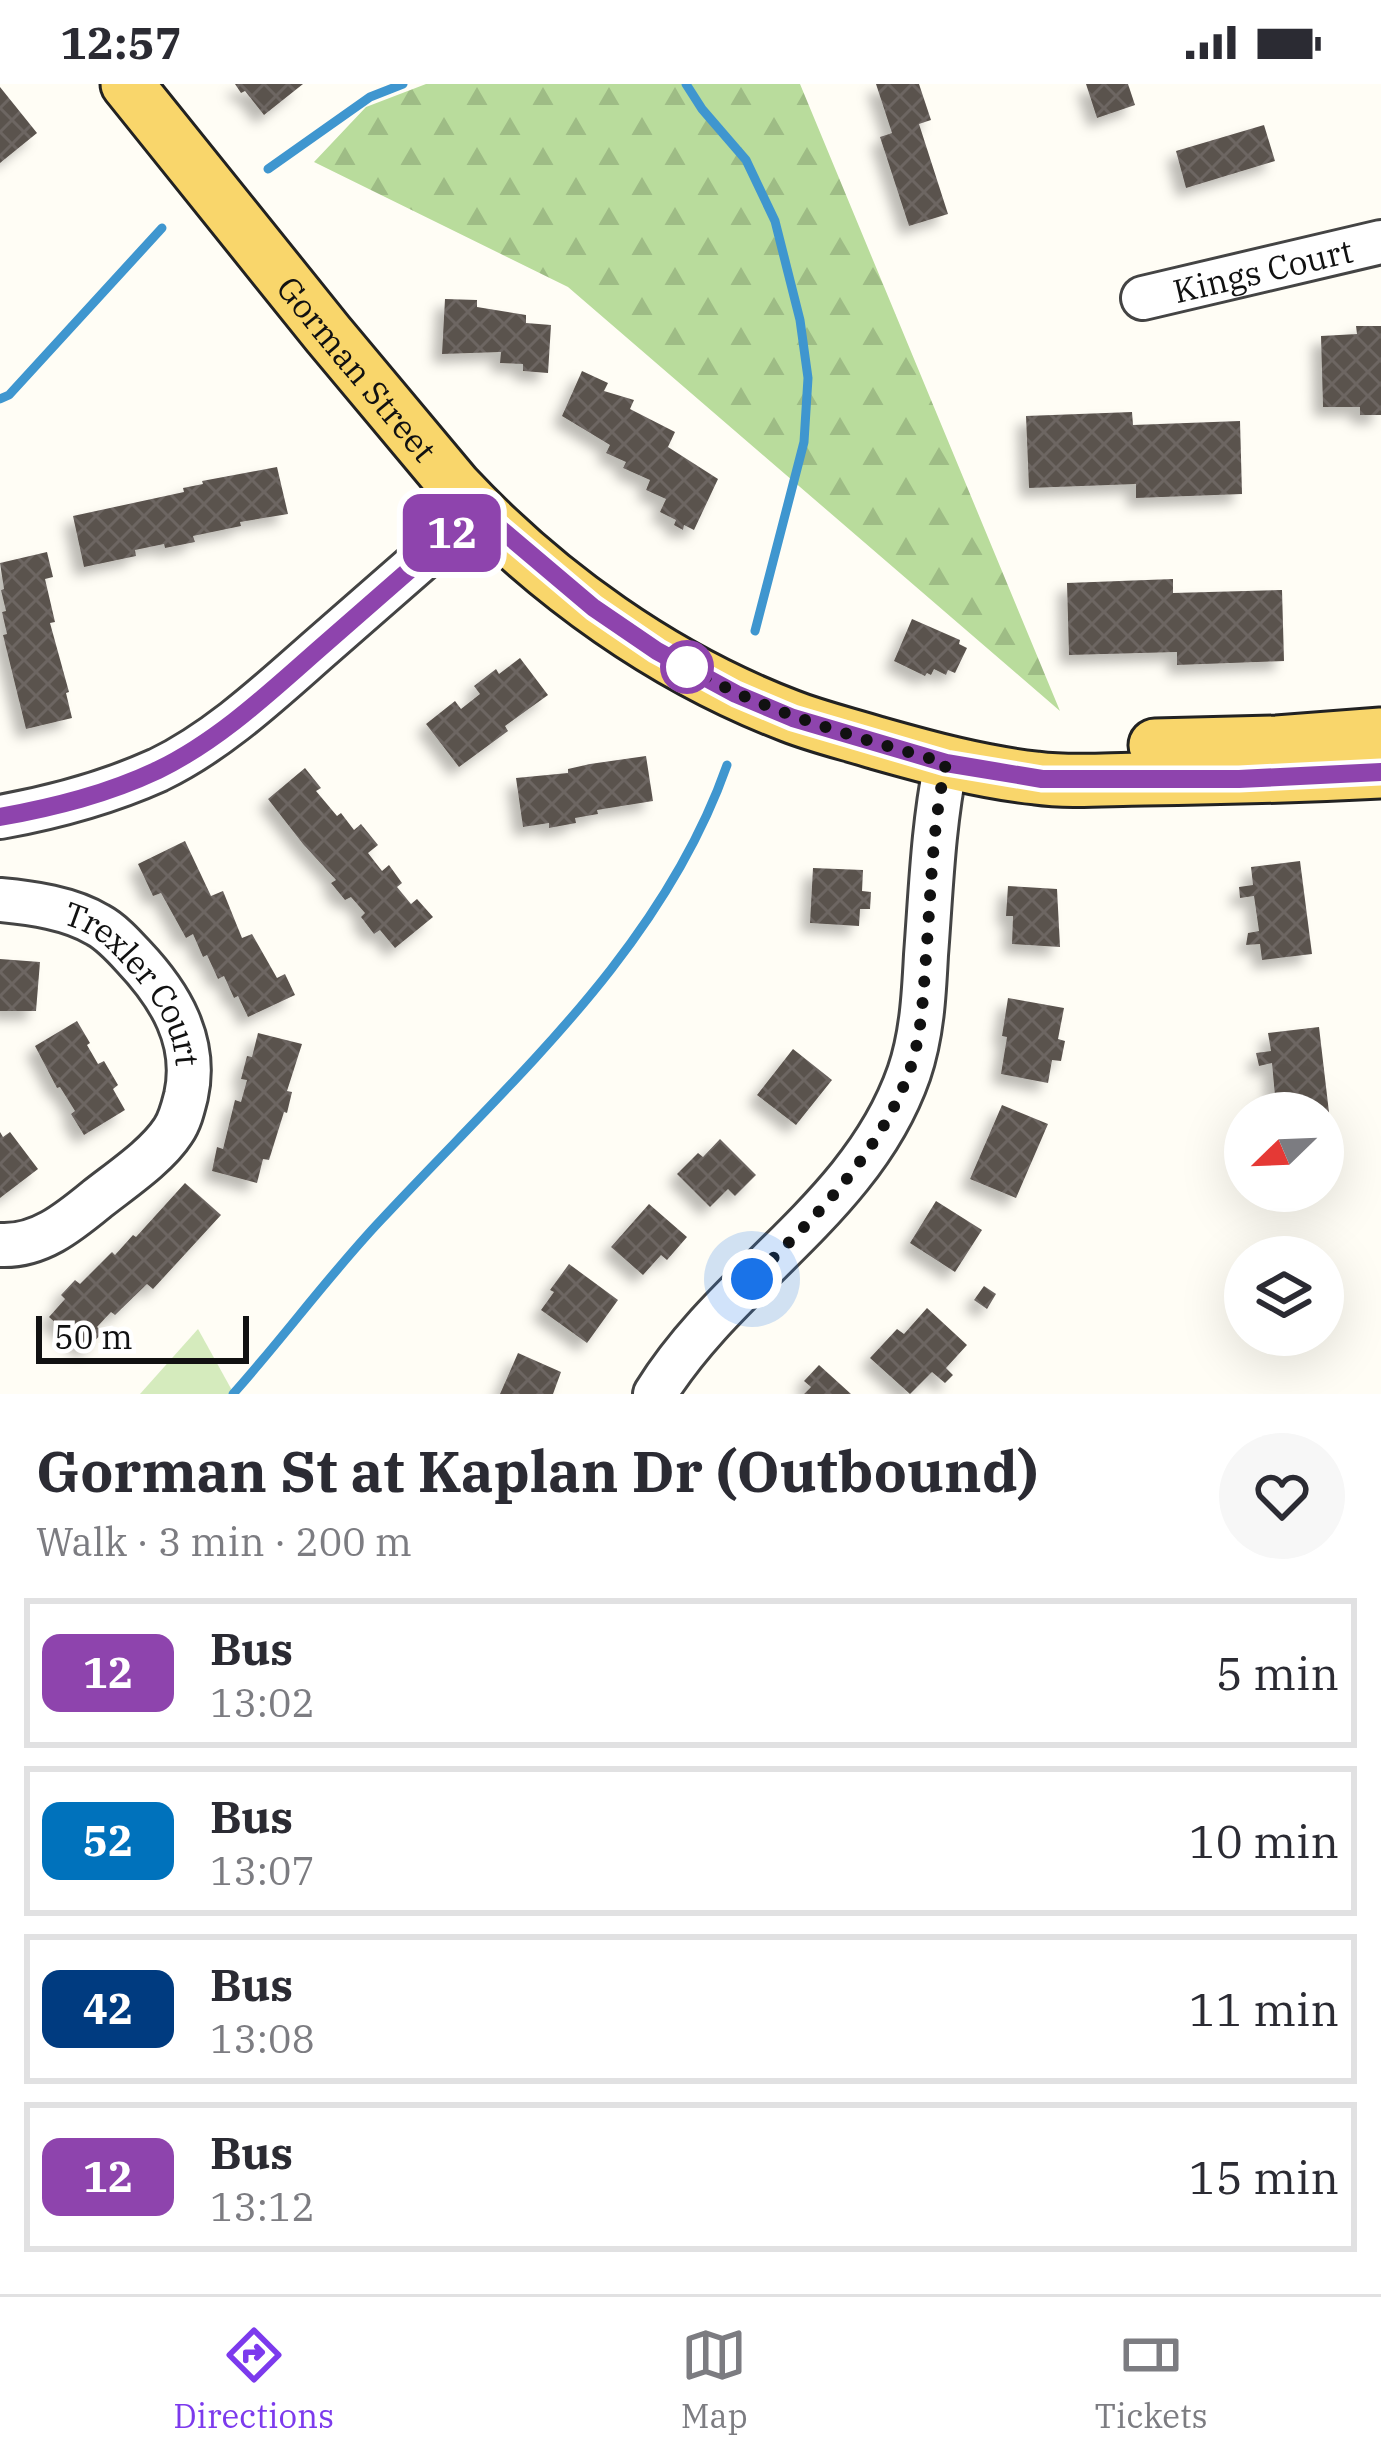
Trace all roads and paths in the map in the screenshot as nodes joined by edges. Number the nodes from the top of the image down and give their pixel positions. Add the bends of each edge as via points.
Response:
1 (127, 84) edge
2 (1381, 242) edge
3 (1143, 298) dead end
4 (478, 510) junction
5 (1381, 734) edge
6 (946, 763) junction
7 (1381, 772) edge
8 (0, 817) edge
9 (0, 900) edge
10 (0, 1245) edge
11 (655, 1394) edge

1 - 4 main road, Gorman Street
2 - 3 street, Kings Court
4 - 6 main road, Gorman Street via 594,608 736,694
4 - 8 street via 206,742 114,788
5 - 6 main road, Gorman Street
6 - 7 main road, Gorman Street via 1042,779
6 - 11 street via 919,1035 895,1106 855,1171 701,1330
9 - 10 street, Trexler Court via 99,925 171,1004 190,1058 183,1110 160,1146 68,1223 45,1237

